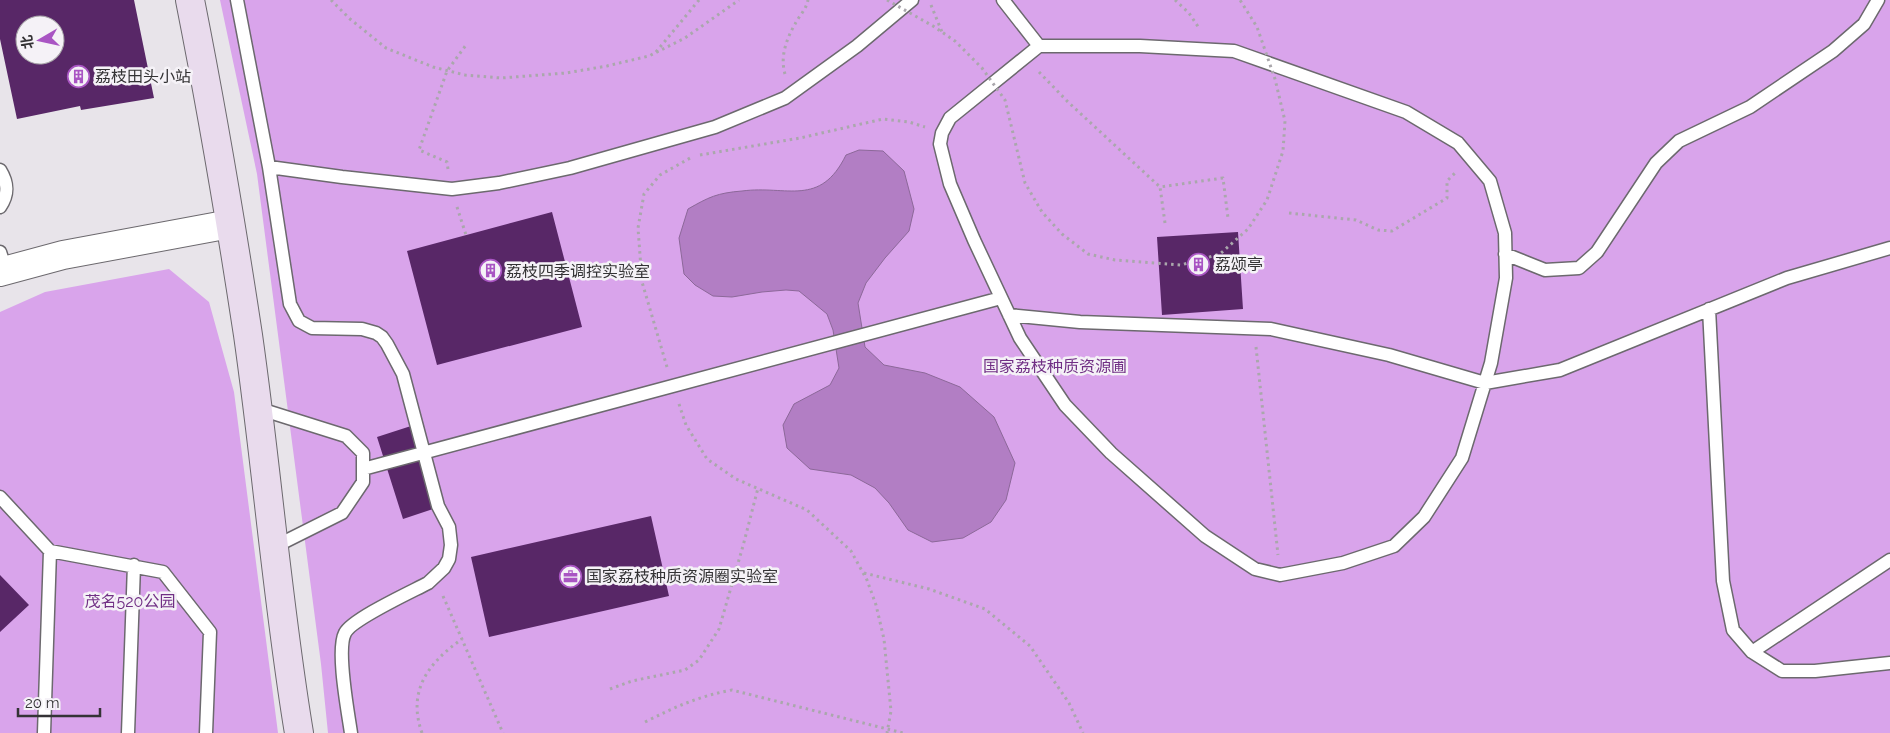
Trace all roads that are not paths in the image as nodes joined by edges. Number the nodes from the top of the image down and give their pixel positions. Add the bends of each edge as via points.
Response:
1 (190, 0) edge
2 (237, 0) edge
3 (912, 0) edge
4 (1003, 0) edge
5 (1878, 0) edge
6 (1039, 46) junction
7 (268, 167) junction
8 (0, 170) edge
9 (0, 207) edge
10 (230, 224) junction
11 (1890, 248) edge
12 (1505, 254) junction
13 (2, 265) edge
14 (1001, 298) junction
15 (1709, 309) junction
16 (1009, 315) junction
17 (1485, 384) junction
18 (257, 408) junction
19 (424, 454) junction
20 (363, 469) junction
21 (0, 497) edge
22 (274, 547) junction
23 (50, 551) junction
24 (1890, 560) edge
25 (134, 566) junction
26 (1752, 652) junction
27 (1890, 663) edge
28 (44, 733) edge
29 (128, 733) edge
30 (206, 733) edge
31 (299, 733) edge
32 (351, 733) edge

1 - 10 main road
2 - 7 lane
3 - 7 lane via 857,46 785,98 715,127 570,168 452,189
4 - 6 lane
5 - 12 lane via 1864,24 1833,51 1750,107 1679,141 1656,163 1597,252 1579,268 1545,270
6 - 12 lane via 1140,46 1234,51 1406,112 1458,143 1490,181 1505,233
6 - 14 lane via 950,118 940,144 950,184
7 - 19 lane via 294,313 312,328 362,329 382,337 407,385
8 - 9 lane via 6,179 7,189 6,199
10 - 13 street
10 - 18 main road
11 - 15 lane via 1788,278
12 - 17 lane via 1506,278
14 - 16 lane
14 - 19 lane
15 - 17 lane via 1560,370
15 - 26 lane via 1723,582 1733,630
16 - 17 lane via 1080,322 1271,328 1389,355
16 - 17 lane via 1020,338 1066,405 1111,453 1204,536 1255,568 1280,575 1343,563 1394,546 1424,517 1462,458
18 - 20 lane via 346,436 363,453
18 - 22 main road
19 - 20 lane
19 - 32 lane via 438,506 448,527 449,559 435,578 356,622 344,634 342,651
20 - 22 lane via 363,482 342,514
21 - 23 lane
22 - 31 main road
23 - 25 lane
23 - 28 lane
24 - 26 lane
25 - 29 lane
25 - 30 lane via 164,572 210,632
26 - 27 lane via 1782,671

